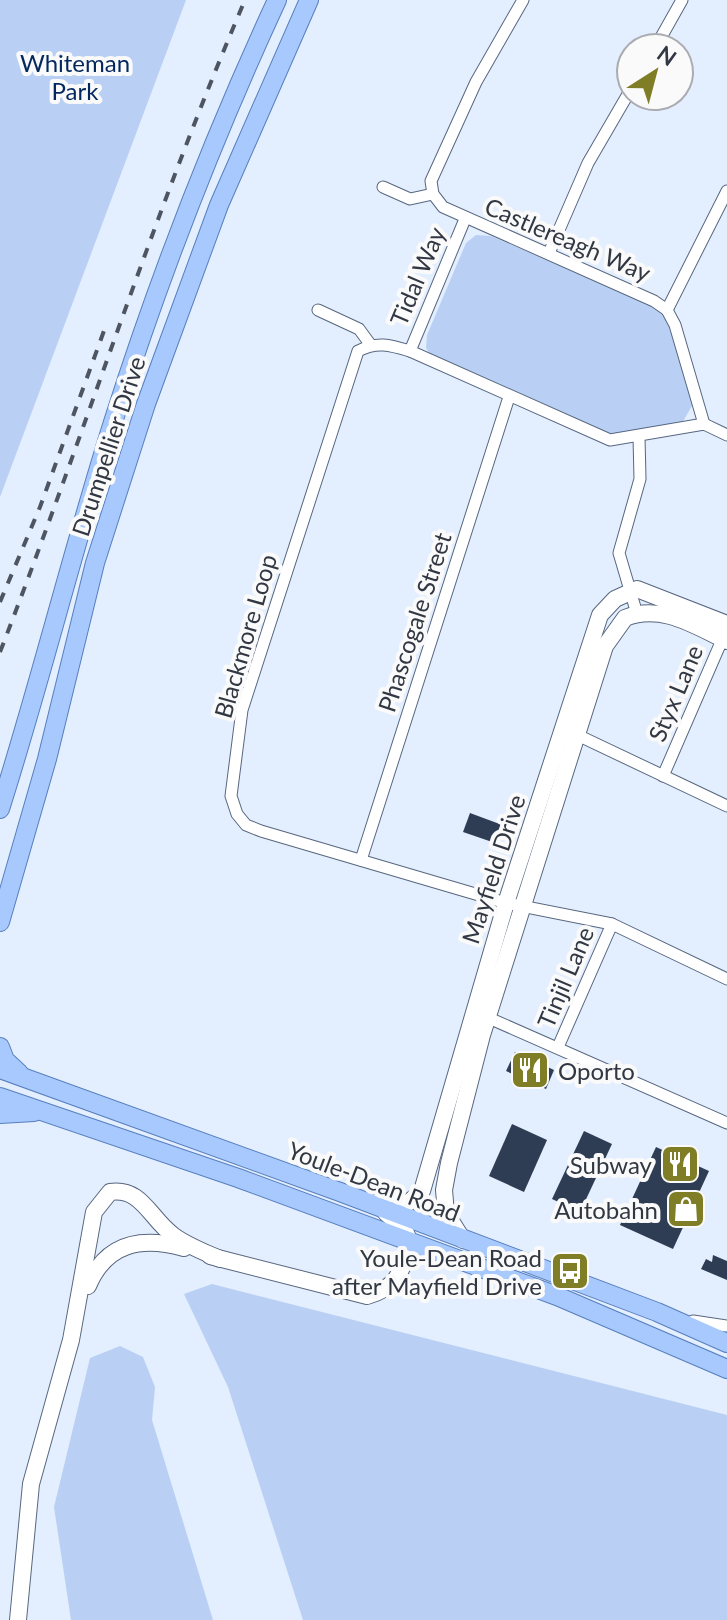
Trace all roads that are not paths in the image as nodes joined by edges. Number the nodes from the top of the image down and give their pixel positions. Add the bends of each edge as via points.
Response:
1 (277, 0) edge
2 (309, 0) edge
3 (523, 0) edge
4 (682, 0) edge
5 (664, 32) edge
6 (618, 112) edge
7 (383, 187) dead end
8 (727, 191) edge
9 (433, 194) junction
10 (465, 219) junction
11 (549, 253) junction
12 (318, 310) dead end
13 (667, 310) junction
14 (370, 344) junction
15 (410, 351) junction
16 (509, 397) junction
17 (704, 424) junction
18 (727, 435) edge
19 (639, 437) junction
20 (630, 592) junction
21 (637, 614) junction
22 (726, 633) edge
23 (570, 732) junction
24 (663, 776) junction
25 (727, 806) edge
26 (0, 809) edge
27 (361, 860) junction
28 (515, 905) junction
29 (0, 922) edge
30 (612, 924) junction
31 (727, 979) edge
32 (481, 1014) junction
33 (0, 1047) edge
34 (558, 1047) junction
35 (0, 1069) edge
36 (26, 1079) junction
37 (0, 1097) edge
38 (45, 1111) junction
39 (0, 1114) edge
40 (727, 1123) edge
41 (340, 1192) junction
42 (383, 1210) junction
43 (464, 1242) junction
44 (410, 1243) junction
45 (220, 1259) junction
46 (657, 1312) junction
47 (77, 1313) junction
48 (727, 1326) edge
49 (727, 1343) edge
50 (722, 1365) edge
51 (18, 1620) edge

1 - 26 main road, Drumpellier Drive via 199,177 154,299
2 - 29 main road, Drumpellier Drive via 219,205 146,404 95,563
3 - 9 street via 476,82 431,181
4 - 5 street
6 - 11 street via 588,163
7 - 9 street via 410,199
8 - 13 street
9 - 10 street, Castlereagh Way via 443,207
10 - 11 street, Castlereagh Way
10 - 15 street, Tidal Way
11 - 13 street, Castlereagh Way
12 - 14 street via 359,329
13 - 17 street, Castlereagh Way
14 - 15 street
14 - 27 street, Blackmore Loop via 352,361 242,710 231,796 246,825
15 - 16 street
16 - 19 street via 610,440
16 - 27 street, Phascogale Street
17 - 18 street
17 - 19 street
19 - 20 street via 640,479 619,553
20 - 21 street
20 - 22 street via 664,597
20 - 23 street, Mayfield Drive via 600,615
21 - 22 street via 672,616
21 - 23 street, Mayfield Drive via 615,628
22 - 24 street, Styx Lane
23 - 24 street
23 - 28 street, Mayfield Drive
24 - 25 street
27 - 28 street, Blackmore Loop
28 - 30 street, Blackmore Loop
28 - 32 street, Mayfield Drive
30 - 31 street, Blackmore Loop
30 - 34 street, Tinjil Lane
32 - 34 street
32 - 41 street, Mayfield Drive via 422,1191 408,1203 397,1204
32 - 43 street, Mayfield Drive via 444,1190 446,1213
33 - 36 main road via 5,1060
34 - 40 street
35 - 36 main road, Youle-Dean Road
36 - 41 main road, Youle-Dean Road
37 - 38 main road, Youle-Dean Road
38 - 39 main road
38 - 44 main road, Youle-Dean Road
41 - 42 main road, Youle-Dean Road
42 - 43 main road, Youle-Dean Road
42 - 44 street via 404,1228
43 - 46 main road, Youle-Dean Road
44 - 45 street via 396,1282 367,1296
44 - 50 main road, Youle-Dean Road via 557,1296
45 - 47 street via 155,1242 120,1247 94,1272
45 - 47 street via 175,1237 138,1197 124,1190 110,1192 94,1212
46 - 48 street
46 - 49 main road, Youle-Dean Road
47 - 51 street via 31,1484

